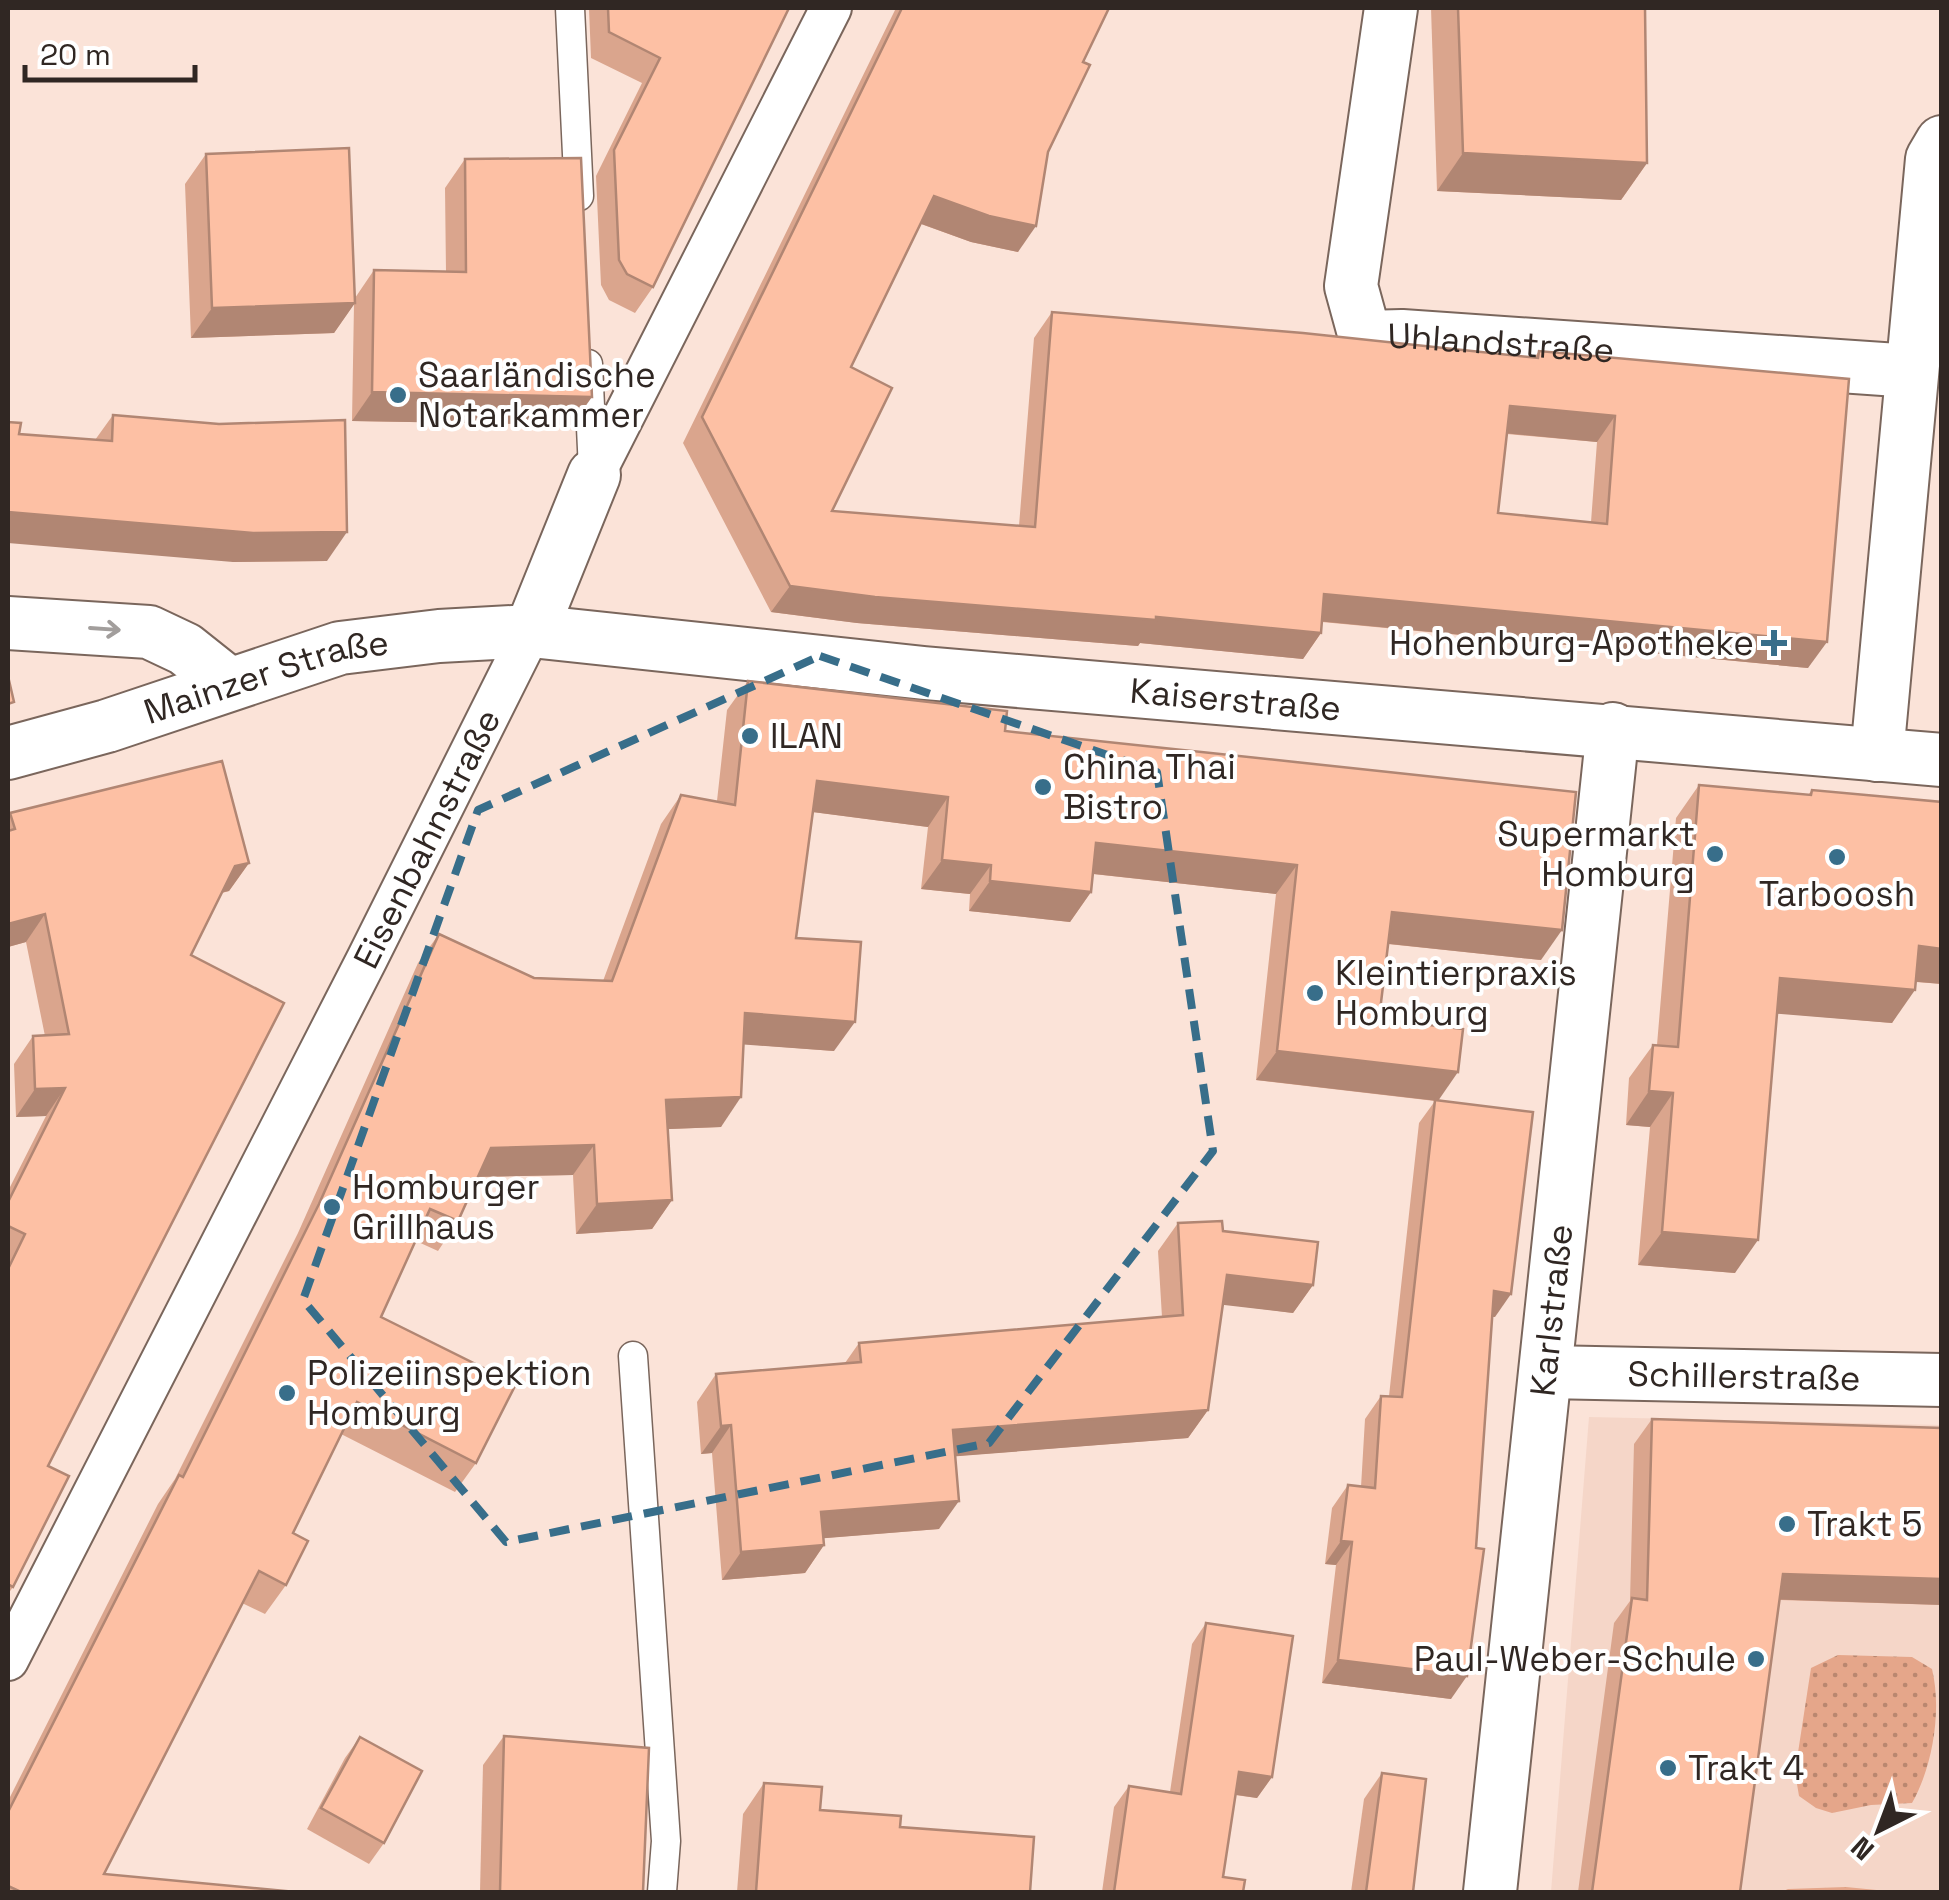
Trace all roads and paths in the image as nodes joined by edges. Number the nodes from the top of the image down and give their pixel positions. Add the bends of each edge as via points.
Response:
1 (570, 8) edge
2 (831, 8) edge
3 (1392, 8) edge
4 (1942, 142) edge
5 (580, 220) edge
6 (586, 338) edge
7 (1912, 371) junction
8 (594, 475) junction
9 (8, 623) edge
10 (531, 631) junction
11 (228, 684) junction
12 (1613, 730) junction
13 (8, 753) edge
14 (1877, 755) junction
15 (1942, 760) edge
16 (633, 1356) dead end
17 (1546, 1372) junction
18 (1942, 1380) edge
19 (8, 1660) edge
20 (662, 1892) edge
21 (1490, 1892) edge

1 - 5 lane
2 - 8 street, Eisenbahnstraße
3 - 7 street, Uhlandstraße via 1350,286 1365,338
4 - 7 street via 1932,158
6 - 8 lane
7 - 14 street
8 - 10 street, Eisenbahnstraße
9 -> 11 street via 149,632 185,649
10 - 11 street, Mainzer Straße via 340,648
10 - 12 street, Kaiserstraße via 924,672
10 - 19 street, Eisenbahnstraße
11 - 13 street, Mainzer Straße
12 - 14 street, Kaiserstraße
12 - 17 street, Karlstraße
14 - 15 street, Kaiserstraße
16 - 20 lane via 666,1841
17 - 18 street, Schillerstraße
17 - 21 street, Karlstraße

